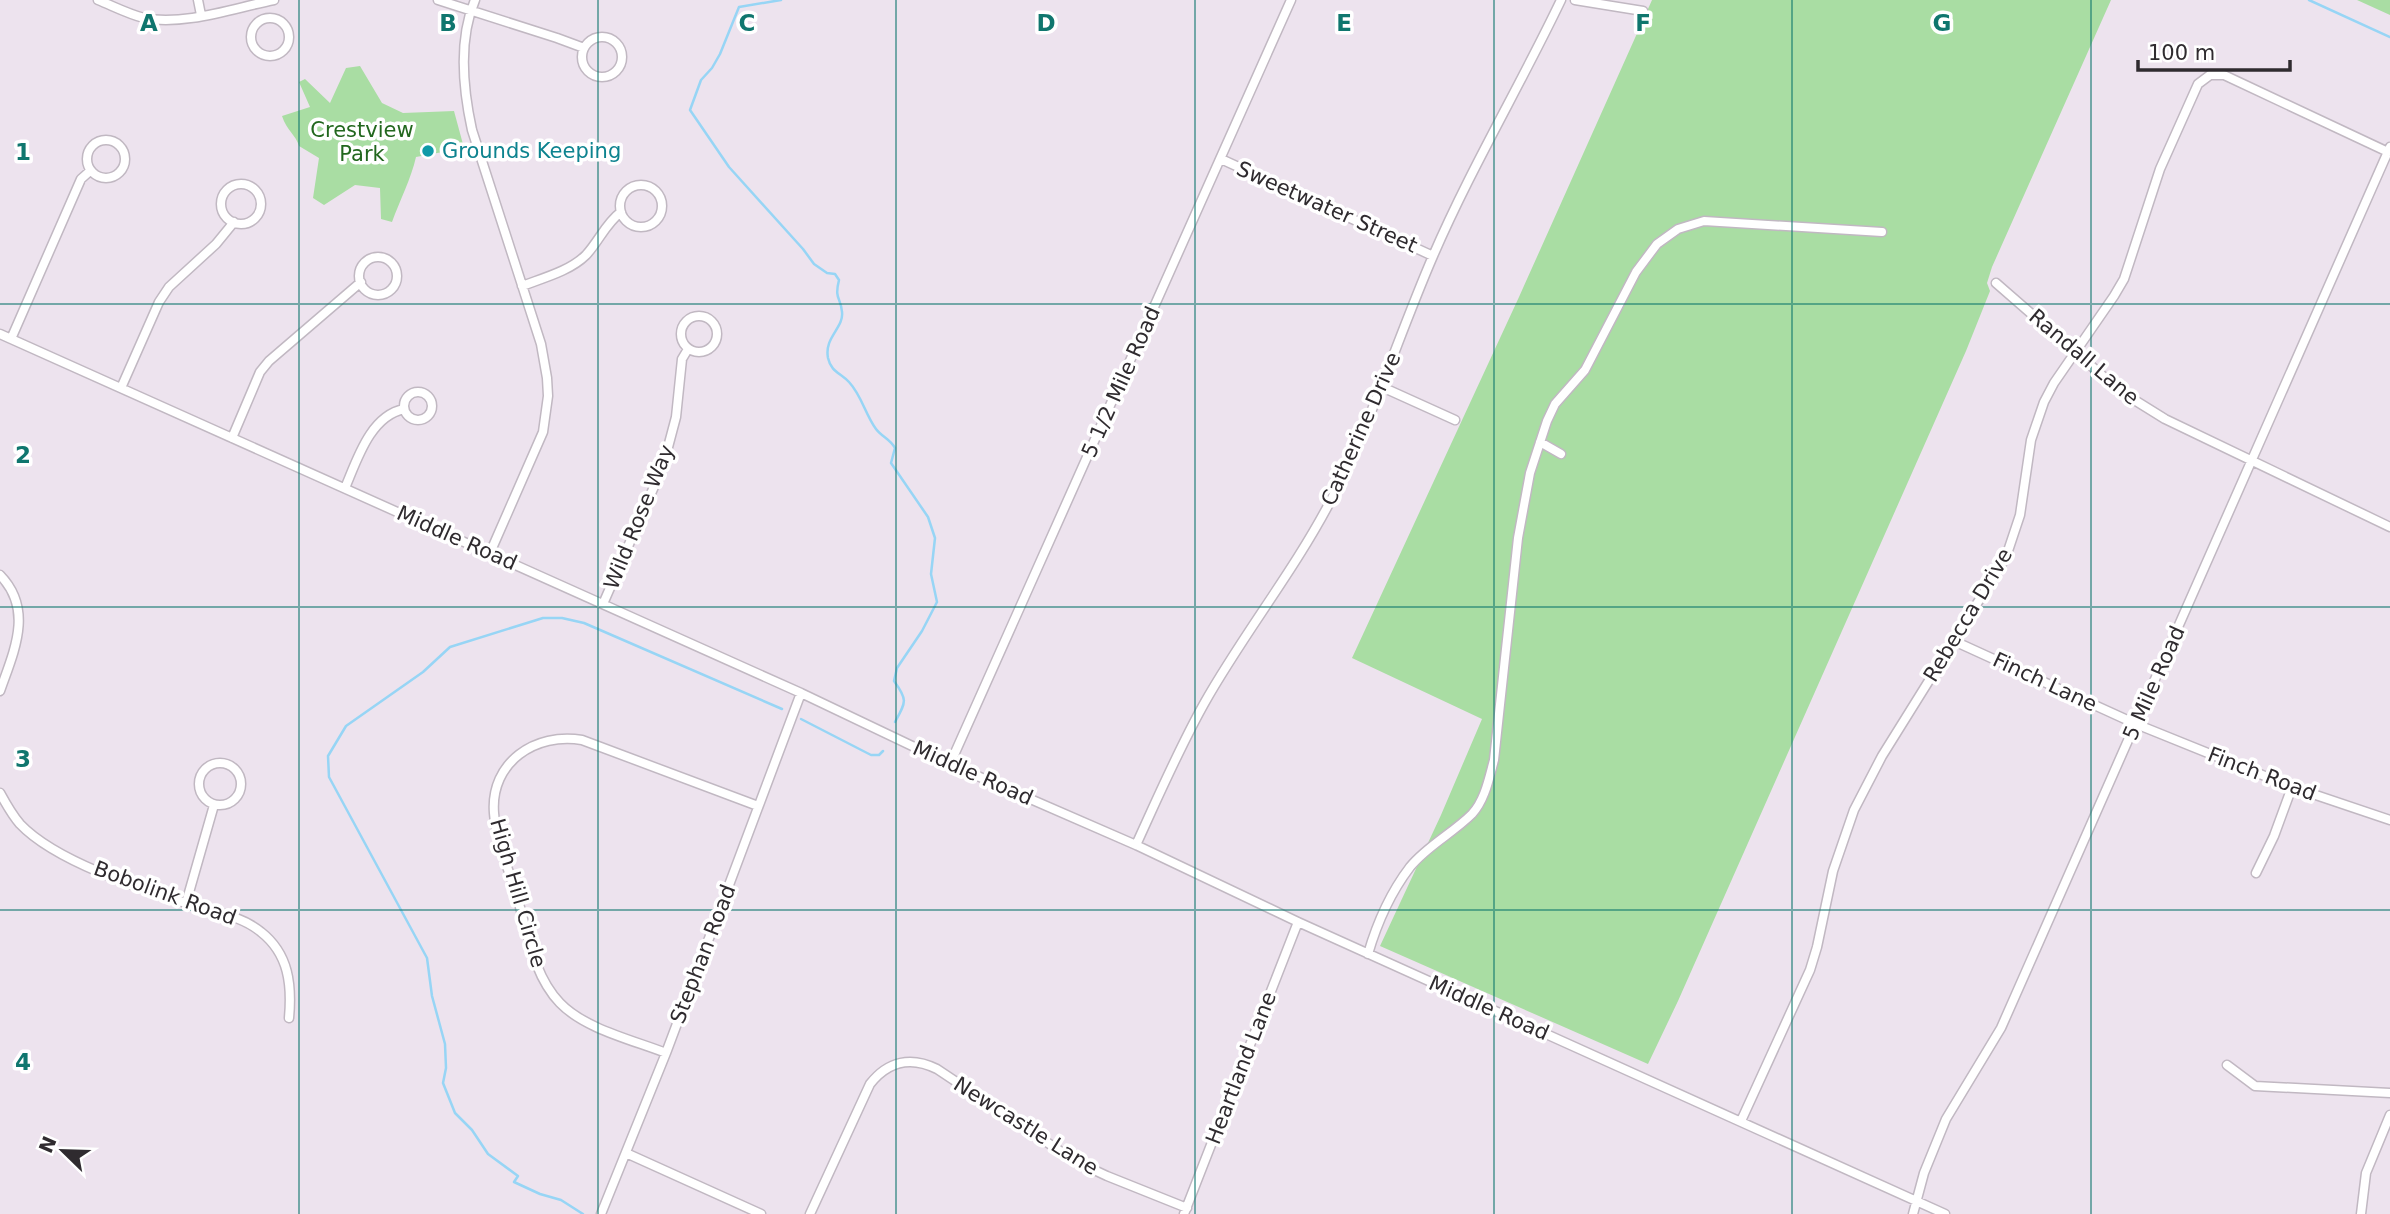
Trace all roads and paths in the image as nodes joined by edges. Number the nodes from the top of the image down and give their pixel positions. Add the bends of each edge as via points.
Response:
1 (98, 0) edge
2 (198, 0) edge
3 (438, 0) edge
4 (475, 0) edge
5 (1291, 0) edge
6 (1561, 0) edge
7 (1575, 0) edge
8 (270, 1) edge
9 (471, 11) junction
10 (1643, 11) dead end
11 (201, 15) junction
12 (269, 18) junction
13 (584, 48) junction
14 (2389, 150) edge
15 (1221, 159) junction
16 (90, 171) junction
17 (621, 212) junction
18 (234, 222) junction
19 (1882, 232) dead end
20 (1433, 256) junction
21 (360, 282) junction
22 (1996, 283) dead end
23 (522, 286) junction
24 (0, 334) edge
25 (11, 339) junction
26 (688, 349) junction
27 (2076, 351) junction
28 (1382, 387) junction
29 (121, 388) junction
30 (404, 409) dead end
31 (1455, 420) dead end
32 (232, 438) junction
33 (1540, 442) junction
34 (1561, 454) dead end
35 (2252, 462) junction
36 (345, 488) junction
37 (2390, 527) edge
38 (490, 553) junction
39 (0, 575) edge
40 (603, 604) junction
41 (1954, 641) junction
42 (0, 691) edge
43 (801, 693) junction
44 (2136, 724) junction
45 (950, 764) junction
46 (2292, 787) junction
47 (0, 793) edge
48 (214, 805) junction
49 (758, 806) junction
50 (2390, 820) edge
51 (1136, 845) junction
52 (2256, 873) dead end
53 (186, 903) junction
54 (1298, 922) junction
55 (1368, 954) junction
56 (289, 1018) dead end
57 (666, 1052) junction
58 (2227, 1065) dead end
59 (2390, 1093) edge
60 (2390, 1115) edge
61 (1741, 1121) junction
62 (626, 1153) junction
63 (1917, 1201) junction
64 (1185, 1211) edge
65 (601, 1214) edge
66 (761, 1214) edge
67 (810, 1214) edge
68 (1913, 1214) edge
69 (1945, 1214) edge
70 (2361, 1214) edge

1 - 11 street via 144,18
2 - 11 street
3 - 9 street
4 - 9 street
5 - 15 street, 5 1/2 Mile Road
6 - 20 street, Catherine Drive
7 - 10 street
8 - 11 street
8 - 12 street
9 - 13 street
9 - 23 street via 464,57 467,106
12 - 12 street via 254,27 251,39 261,54 273,56 287,45 288,32 281,22
13 - 13 street via 585,68 595,76 608,76 619,68 622,56 614,40 597,37
14 - 27 street, Rebecca Drive via 2208,71 2160,169 2124,279
14 - 35 street, 5 Mile Road
15 - 20 street, Sweetwater Street
15 - 45 street, 5 1/2 Mile Road
16 - 16 street via 100,178 118,174 125,163 120,146 102,140 91,147 86,158
16 - 25 street via 81,179
17 - 17 street via 629,223 648,225 659,216 661,203 655,191 643,185 629,188 621,199
17 - 23 street via 578,262
18 - 18 street via 248,223 258,214 261,201 249,185 237,184 223,197 222,209
18 - 29 street via 169,287
19 - 33 street via 1704,222 1678,229 1657,244 1636,272 1585,370 1555,404
20 - 28 street, Catherine Drive
21 - 21 street via 360,270 373,257 390,261 397,271 396,282 384,294 368,291
21 - 32 street via 269,361
22 - 27 street, Randall Lane
23 - 38 street via 545,360 546,415 543,432
24 - 25 street, Middle Road
25 - 29 street, Middle Road
26 - 26 street, Wild Rose Way via 699,353 715,345 718,333 709,318 691,318 682,326 681,338
26 - 40 street, Wild Rose Way via 682,359 676,417 663,466
27 - 35 street, Randall Lane via 2142,406
27 - 41 street, Rebecca Drive via 2036,421 2011,546
28 - 31 street
28 - 51 street, Catherine Drive via 1329,503 1205,701
29 - 32 street, Middle Road
30 - 36 street via 388,414 372,432
32 - 36 street, Middle Road
33 - 34 street
33 - 55 street via 1518,538 1487,789 1472,813 1411,866 1381,918
35 - 37 street, Randall Lane
35 - 44 street, 5 Mile Road
36 - 38 street, Middle Road
38 - 40 street, Middle Road
39 - 42 street via 17,602 20,628
40 - 43 street, Middle Road
41 - 44 street, Finch Lane
41 - 61 street, Rebecca Drive via 1854,810 1833,872 1810,970
43 - 45 street, Middle Road
43 - 49 street, Stephan Road
44 - 46 street, Finch Road
44 - 63 street, 5 Mile Road via 2001,1028 1947,1119
45 - 51 street, Middle Road
46 - 50 street, Finch Road
46 - 52 street
47 - 53 street, Bobolink Road via 20,824 49,847 120,880
48 - 48 street via 228,804 241,788 238,774 228,765 214,764 200,777 203,797
48 - 53 street
49 - 57 street, Stephan Road
49 - 57 street, High Hill Circle via 570,738 544,741 521,752 498,783 495,822 536,963 550,992 587,1023
51 - 54 street, Middle Road
53 - 56 street, Bobolink Road via 238,918 272,943 290,980
54 - 55 street, Middle Road
54 - 64 street, Heartland Lane
55 - 61 street, Middle Road
57 - 62 street, Stephan Road
58 - 59 street via 2255,1086
60 - 70 street via 2366,1173
61 - 63 street, Middle Road
62 - 65 street, Stephan Road
62 - 66 street
63 - 68 street, 5 Mile Road
63 - 69 street, Middle Road
64 - 67 street, Newcastle Lane via 1075,1161 937,1069 905,1061 885,1068 870,1084

